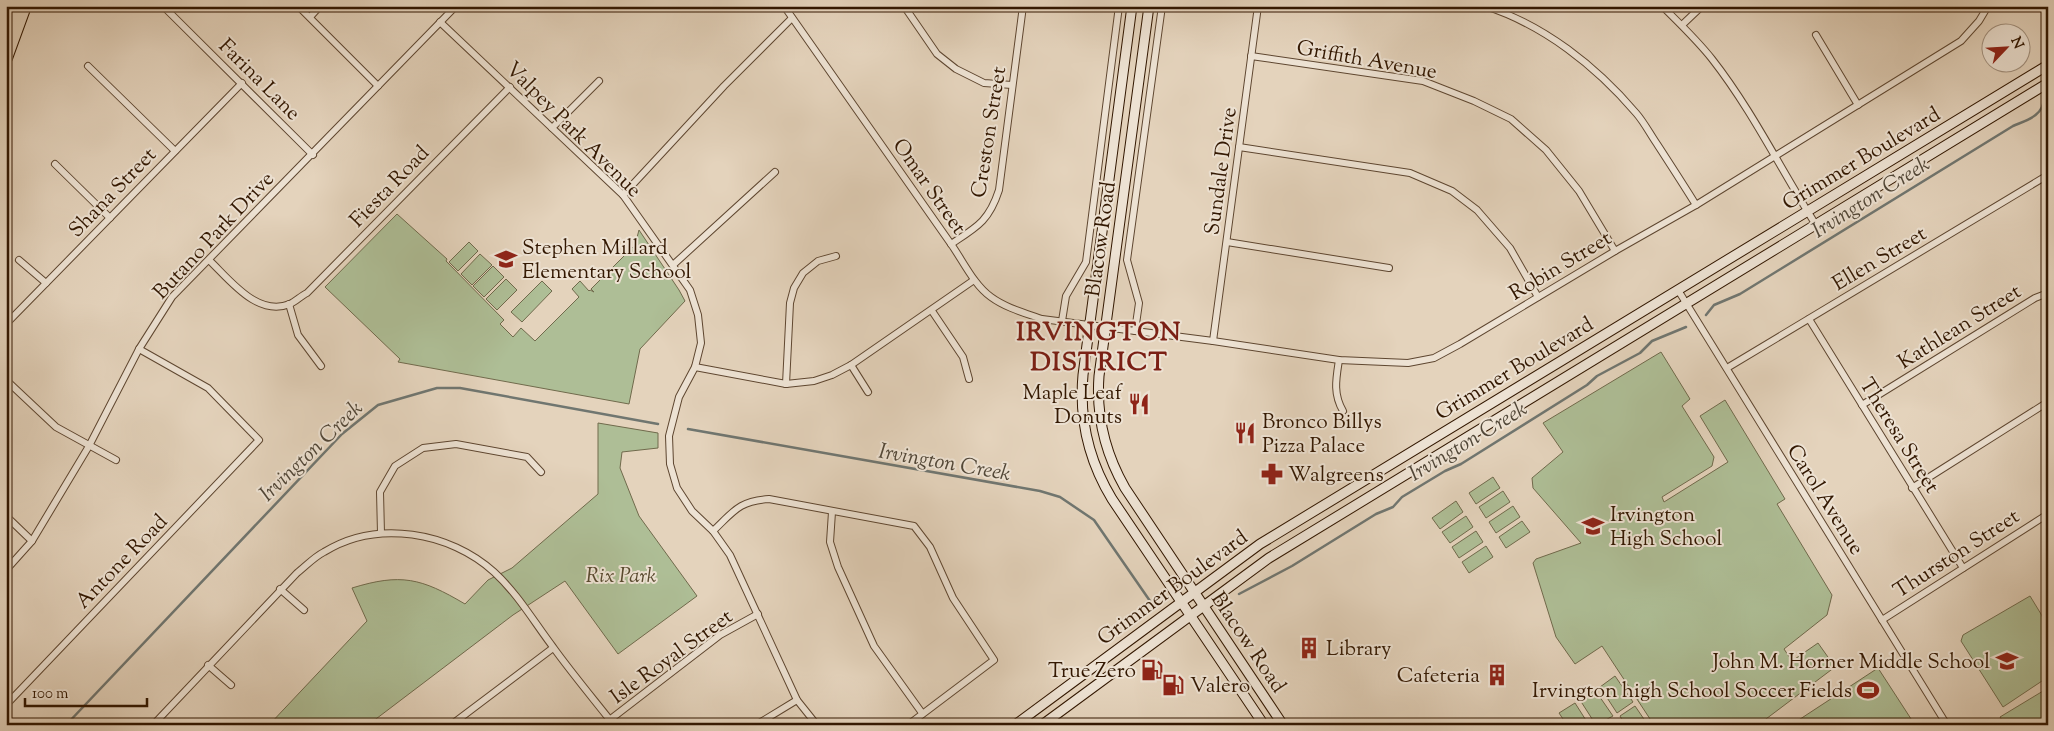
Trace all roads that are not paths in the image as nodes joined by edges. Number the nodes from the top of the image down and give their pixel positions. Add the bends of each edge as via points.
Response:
1 (16, 6) edge
2 (25, 6) edge
3 (163, 6) edge
4 (298, 6) edge
5 (320, 6) edge
6 (456, 6) edge
7 (784, 6) edge
8 (904, 6) edge
9 (1023, 6) edge
10 (1119, 6) edge
11 (1132, 6) edge
12 (1149, 6) edge
13 (1162, 6) edge
14 (1258, 6) edge
15 (1485, 6) edge
16 (1662, 6) edge
17 (1702, 6) edge
18 (1988, 6) edge
19 (310, 17) junction
20 (792, 18) junction
21 (440, 22) junction
22 (1682, 25) junction
23 (6, 32) edge
24 (1816, 35) dead end
25 (1251, 56) junction
26 (6, 58) edge
27 (2048, 65) edge
28 (88, 66) dead end
29 (599, 81) dead end
30 (242, 83) junction
31 (2048, 83) edge
32 (1012, 85) junction
33 (378, 86) junction
34 (510, 87) junction
35 (1858, 104) junction
36 (552, 128) junction
37 (1239, 147) junction
38 (175, 151) junction
39 (313, 155) junction
40 (1774, 156) junction
41 (55, 164) dead end
42 (775, 172) dead end
43 (2048, 174) edge
44 (623, 195) junction
45 (1696, 204) junction
46 (1807, 210) junction
47 (110, 218) junction
48 (1816, 225) junction
49 (1227, 242) junction
50 (951, 244) junction
51 (1615, 251) junction
52 (836, 256) dead end
53 (19, 260) dead end
54 (209, 260) junction
55 (674, 265) junction
56 (1389, 268) dead end
57 (974, 280) junction
58 (46, 283) junction
59 (1678, 290) junction
60 (2048, 293) edge
61 (1538, 297) junction
62 (289, 304) junction
63 (1686, 304) junction
64 (932, 310) junction
65 (1809, 319) junction
66 (1062, 321) junction
67 (6, 324) edge
68 (1091, 324) junction
69 (1106, 326) junction
70 (1135, 331) junction
71 (1213, 341) junction
72 (139, 349) junction
73 (1339, 360) junction
74 (852, 365) junction
75 (321, 366) dead end
76 (695, 367) junction
77 (1727, 368) junction
78 (969, 379) dead end
79 (6, 380) edge
80 (786, 384) junction
81 (868, 392) dead end
82 (2048, 402) edge
83 (1862, 405) junction
84 (1343, 411) dead end
85 (89, 446) junction
86 (116, 460) dead end
87 (541, 472) dead end
88 (1912, 488) junction
89 (832, 512) junction
90 (2048, 514) edge
91 (6, 516) edge
92 (713, 531) junction
93 (381, 533) junction
94 (32, 541) junction
95 (1963, 568) junction
96 (6, 570) edge
97 (280, 589) junction
98 (1193, 592) junction
99 (1180, 601) junction
100 (1202, 605) junction
101 (304, 610) dead end
102 (758, 614) junction
103 (1189, 615) junction
104 (1882, 620) junction
105 (553, 648) junction
106 (208, 665) junction
107 (231, 685) dead end
108 (797, 700) junction
109 (6, 705) edge
110 (922, 713) junction
111 (610, 720) junction
112 (153, 725) edge
113 (451, 725) edge
114 (603, 725) edge
115 (756, 725) edge
116 (816, 725) edge
117 (908, 725) edge
118 (1015, 725) edge
119 (1042, 725) edge
120 (1264, 725) edge
121 (1283, 725) edge
122 (1947, 725) edge

1 - 23 highway
2 - 26 highway
3 - 30 street, Farina Lane
4 - 19 street
5 - 19 street
6 - 21 street, Butano Park Drive
7 - 20 street, Omar Street
8 - 32 street via 937,54 956,69 984,82
9 - 32 street, Creston Street
10 - 66 street, Blacow Road via 1086,262 1066,296
11 - 68 main road, Blacow Road
12 - 69 main road, Blacow Road
13 - 70 street, Blacow Road via 1127,260 1138,303
14 - 25 street, Sundale Drive
15 - 45 street via 1539,30 1606,81 1637,114
16 - 22 street
17 - 22 street
18 - 35 street, Robin Street via 1961,41
19 - 33 street
20 - 44 street
20 - 50 street, Omar Street
21 - 33 street, Butano Park Drive
21 - 34 street, Valpey Park Avenue
22 - 40 street via 1712,58
24 - 35 street
25 - 37 street, Sundale Drive
25 - 51 street, Griffith Avenue via 1423,81 1511,119 1546,150 1579,191
27 - 46 main road, Grimmer Boulevard
28 - 38 street
29 - 36 street
30 - 38 street, Shana Street
30 - 39 street, Farina Lane
31 - 48 main road, Grimmer Boulevard
32 - 50 street, Creston Street via 999,190 993,208 984,220
33 - 39 street, Butano Park Drive
34 - 36 street, Valpey Park Avenue
34 - 62 street, Fiesta Road via 307,293
35 - 40 street, Robin Street
36 - 44 street, Valpey Park Avenue
37 - 49 street, Sundale Drive
37 - 61 street via 1410,173 1452,191 1477,210 1510,248
38 - 47 street, Shana Street
39 - 54 street, Butano Park Drive
40 - 45 street, Robin Street
40 - 46 street
41 - 47 street
42 - 55 street
43 - 65 street, Ellen Street
44 - 55 street, Valpey Park Avenue
45 - 51 street, Robin Street
46 - 48 street
46 - 59 main road, Grimmer Boulevard
47 - 58 street, Shana Street
48 - 63 main road, Grimmer Boulevard
49 - 56 street
49 - 71 street, Sundale Drive
50 - 57 street, Omar Street
51 - 61 street, Robin Street
52 - 80 street via 818,261 803,273 794,288 790,303
53 - 58 street
54 - 62 street via 254,302 270,306
54 - 72 street, Butano Park Drive via 172,297
55 - 76 street, Valpey Park Avenue via 690,290 698,315 701,343
57 - 64 street
57 - 66 street, Omar Street via 990,297 1016,310 1042,319
58 - 67 street, Shana Street
59 - 63 street, Carol Avenue
59 - 98 main road, Grimmer Boulevard via 1266,540
60 - 83 street, Kathlean Street
61 - 73 street, Robin Street via 1434,358 1408,363
62 - 75 street via 298,335
63 - 77 street, Carol Avenue
63 - 100 main road, Grimmer Boulevard via 1268,558
64 - 74 street
64 - 78 street via 962,357
65 - 77 street, Ellen Street
65 - 83 street, Theresa Street
66 - 68 street, Omar Street
68 - 69 street, Robin Street
68 - 99 main road, Blacow Road via 1081,393 1090,451 1112,499
69 - 70 street, Robin Street
69 - 98 main road, Blacow Road via 1098,394 1100,422 1109,454 1125,488
70 - 71 street, Robin Street
71 - 73 street, Robin Street
72 - 85 street, Butano Park Drive
72 - 109 street, Antone Road via 208,388 259,440
73 - 84 street via 1335,384 1337,401
74 - 80 street via 814,381
74 - 81 street
76 - 80 street
76 - 92 street, Valpey Park Avenue via 679,397 669,436 670,464 686,504
77 - 104 street, Carol Avenue
79 - 85 street via 56,427
82 - 88 street
83 - 88 street, Theresa Street
85 - 86 street
85 - 94 street, Butano Park Drive
87 - 93 street via 527,457 456,444 423,448 395,466 380,492
88 - 95 street, Theresa Street
89 - 92 street via 769,499 751,500 739,506
89 - 110 street via 830,542 838,568 874,646
89 - 110 street via 914,526 930,547 953,598 994,660
90 - 95 street, Thurston Street
91 - 94 street
92 - 102 street, Valpey Park Avenue via 730,555
93 - 97 street via 324,551
93 - 105 street via 421,535 462,550 502,580
94 - 96 street, Butano Park Drive
95 - 104 street, Thurston Street
97 - 101 street
97 - 106 street
98 - 99 main road, Grimmer Boulevard
98 - 100 main road, Blacow Road
99 - 103 main road, Blacow Road
99 - 118 main road, Grimmer Boulevard
100 - 103 main road, Grimmer Boulevard
100 - 121 main road, Blacow Road
102 - 108 street, Valpey Park Avenue
102 - 111 street, Isle Royal Street via 720,635
103 - 119 main road, Grimmer Boulevard
103 - 120 main road, Blacow Road
104 - 122 street, Carol Avenue
105 - 111 street
105 - 113 street
106 - 107 street
106 - 112 street
108 - 115 street
108 - 116 street, Valpey Park Avenue
110 - 117 street
111 - 114 street, Isle Royal Street

